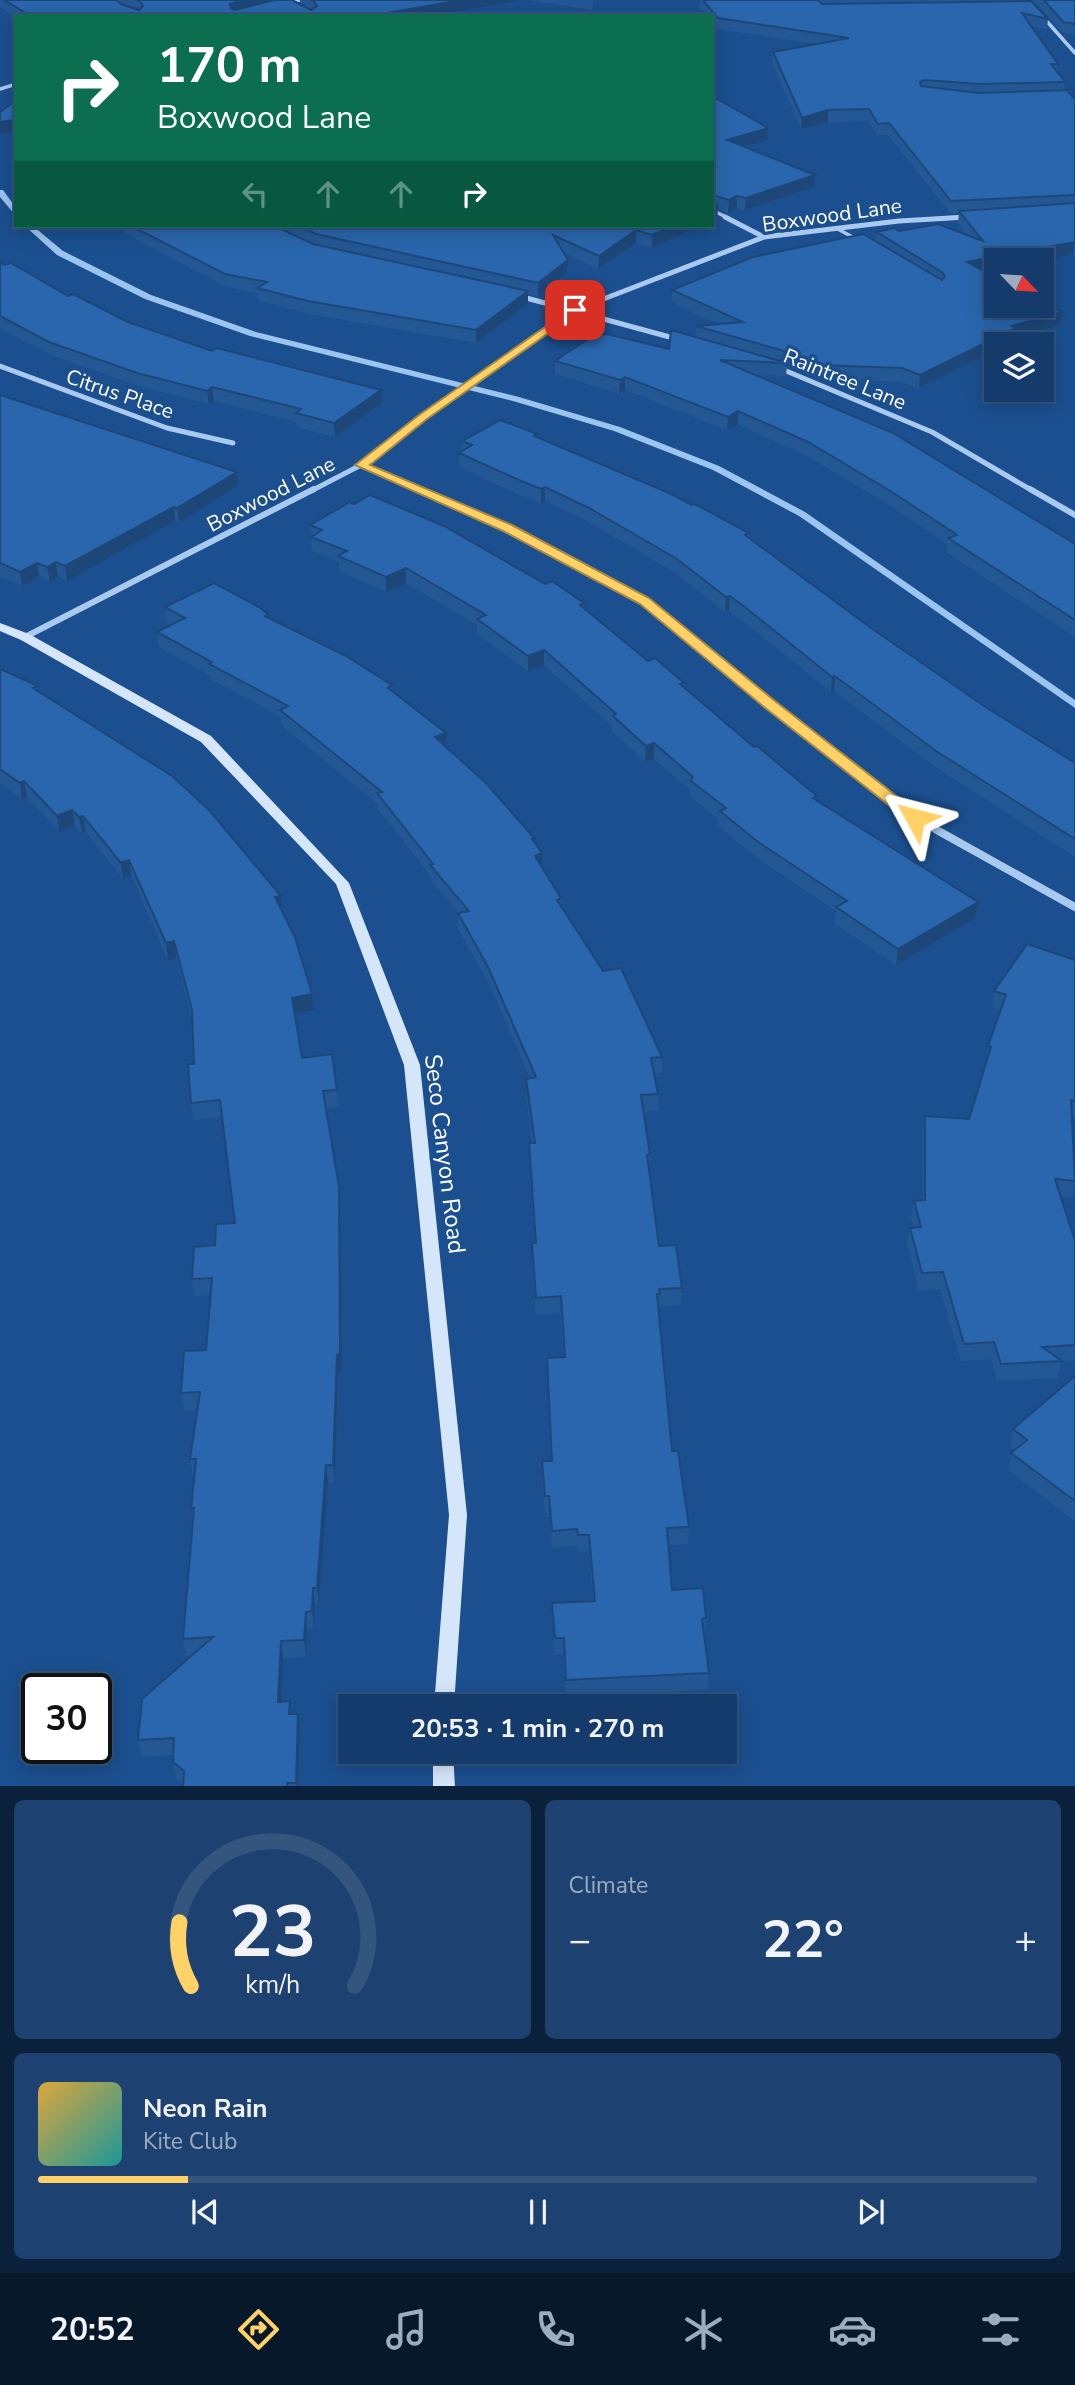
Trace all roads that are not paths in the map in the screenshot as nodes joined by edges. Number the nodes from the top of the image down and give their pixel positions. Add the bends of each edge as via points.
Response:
1 (300, 0) edge
2 (287, 3) junction
3 (274, 6) edge
4 (296, 7) edge
5 (1041, 15) edge
6 (1075, 53) edge
7 (714, 211) edge
8 (978, 216) edge
9 (836, 228) junction
10 (764, 237) junction
11 (860, 241) edge
12 (510, 294) edge
13 (575, 310) junction
14 (682, 340) edge
15 (0, 366) edge
16 (775, 367) edge
17 (233, 443) dead end
18 (361, 465) junction
19 (1075, 515) edge
20 (0, 627) edge
21 (25, 637) junction
22 (1075, 907) edge
23 (445, 1694) edge
24 (443, 1764) edge
25 (444, 1786) edge

1 - 2 street
2 - 3 street
2 - 4 street
5 - 6 street
7 - 10 street
8 - 9 street, Boxwood Lane
9 - 10 street, Boxwood Lane
9 - 11 lane
10 - 13 street, Boxwood Lane
12 - 13 street
13 - 14 street
13 - 18 street, Boxwood Lane
15 - 17 street, Citrus Place via 167,428
16 - 19 street, Raintree Lane via 932,432
18 - 21 street, Boxwood Lane
18 - 22 street via 507,528 645,601 915,818
20 - 21 street, Seco Canyon Road
21 - 23 street, Seco Canyon Road via 206,739 342,883 412,1065 458,1515
24 - 25 street

